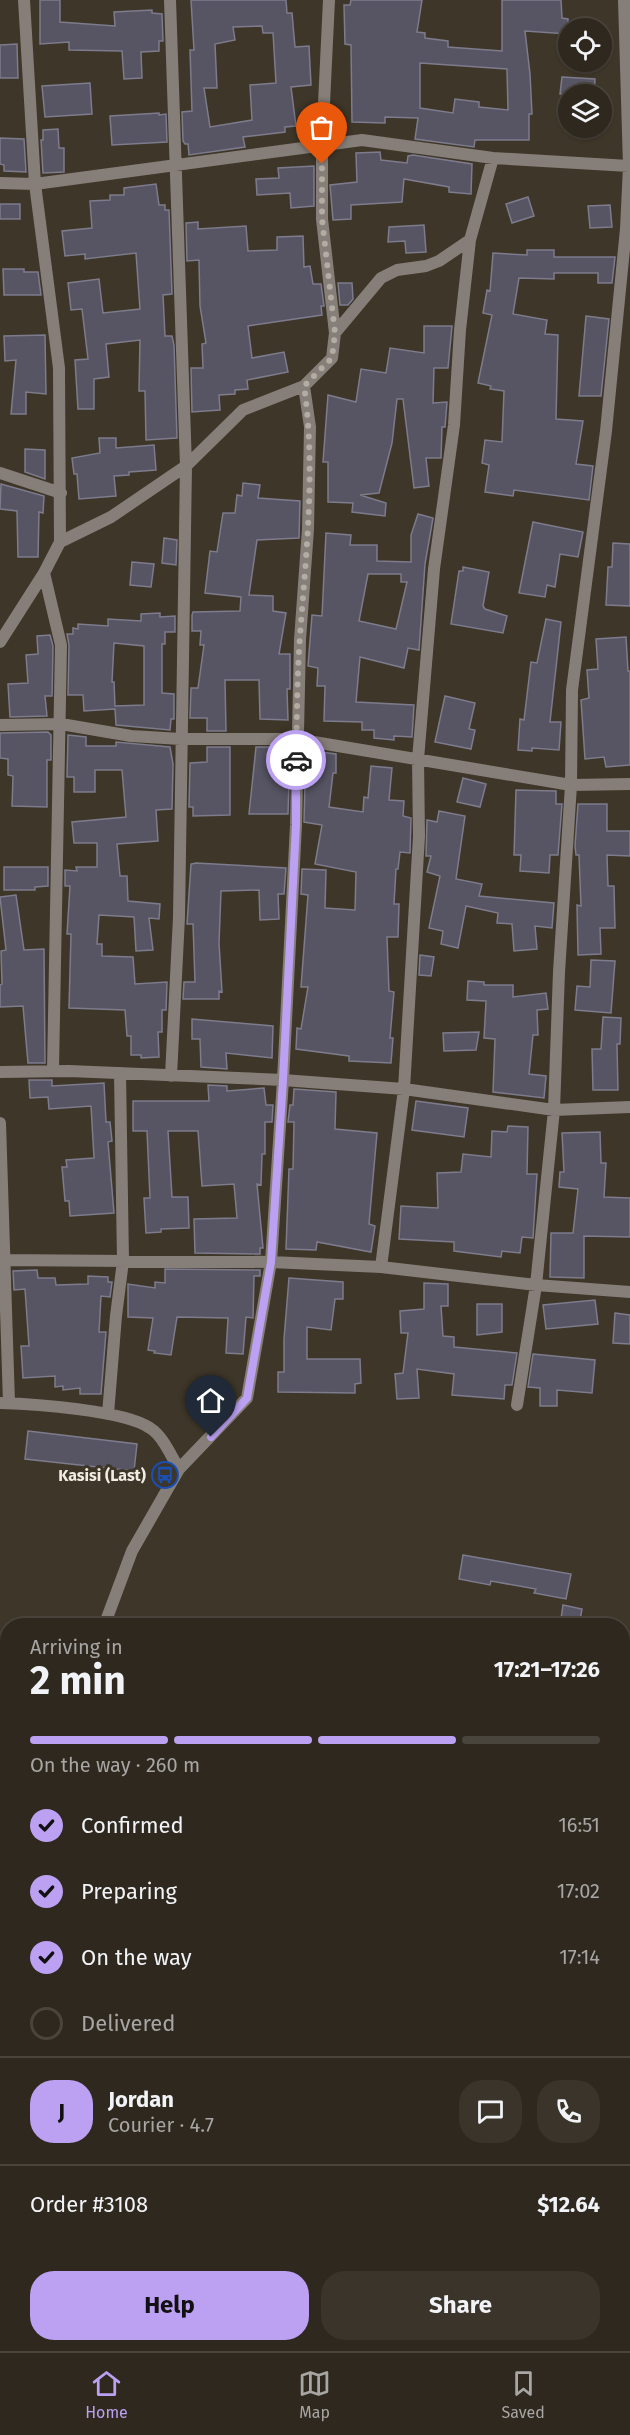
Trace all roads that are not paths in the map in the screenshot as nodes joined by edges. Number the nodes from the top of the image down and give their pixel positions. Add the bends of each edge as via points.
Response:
1 (24, 0) edge
2 (170, 0) edge
3 (329, 0) edge
4 (624, 0) edge
5 (322, 145) junction
6 (493, 158) junction
7 (176, 165) junction
8 (629, 166) edge
9 (0, 183) edge
10 (35, 184) junction
11 (470, 240) junction
12 (335, 333) junction
13 (304, 386) junction
14 (186, 466) junction
15 (0, 472) edge
16 (61, 493) junction
17 (60, 542) junction
18 (44, 573) junction
19 (0, 642) edge
20 (61, 724) junction
21 (0, 725) edge
22 (181, 739) junction
23 (296, 739) junction
24 (418, 759) junction
25 (630, 784) edge
26 (571, 785) junction
27 (53, 1070) junction
28 (0, 1072) edge
29 (120, 1073) junction
30 (171, 1076) junction
31 (283, 1080) junction
32 (404, 1089) junction
33 (630, 1107) edge
34 (554, 1110) junction
35 (0, 1123) edge
36 (3, 1260) edge
37 (123, 1261) junction
38 (271, 1262) junction
39 (381, 1267) junction
40 (536, 1285) junction
41 (630, 1292) edge
42 (4, 1403) edge
43 (517, 1405) dead end
44 (108, 1414) junction
45 (179, 1469) junction
46 (107, 1618) edge

1 - 10 street
2 - 7 street
3 - 5 street
4 - 8 street
5 - 6 street via 371,140
5 - 7 street
5 - 12 street via 322,219
6 - 8 street
6 - 11 street
7 - 10 street
7 - 14 street
8 - 26 street via 606,431 572,690
9 - 10 street
10 - 16 street via 59,368
11 - 12 street via 439,261 381,278
11 - 24 street via 454,425 434,569
12 - 13 street via 332,358
13 - 14 street via 243,410
13 - 23 street via 310,427 308,529
14 - 17 street via 111,517
14 - 22 street
15 - 16 street
16 - 17 street
17 - 18 street
18 - 19 street
18 - 20 street via 60,639
20 - 21 street
20 - 22 street
20 - 27 street
22 - 23 street
22 - 30 street via 179,917
23 - 24 street
23 - 31 street via 296,825
24 - 26 street
24 - 32 street via 419,836
25 - 26 street
26 - 34 street
27 - 28 street
27 - 29 street
29 - 30 street
29 - 37 street
30 - 31 street
31 - 32 street
31 - 38 street
32 - 34 street
32 - 39 street
33 - 34 street
34 - 40 street
35 - 36 street
36 - 37 street
36 - 42 street
37 - 38 street
37 - 44 street
38 - 39 street
38 - 45 street via 247,1398
39 - 40 street
40 - 41 street
40 - 43 street
42 - 44 street
44 - 45 street via 150,1427
45 - 46 street via 132,1551

